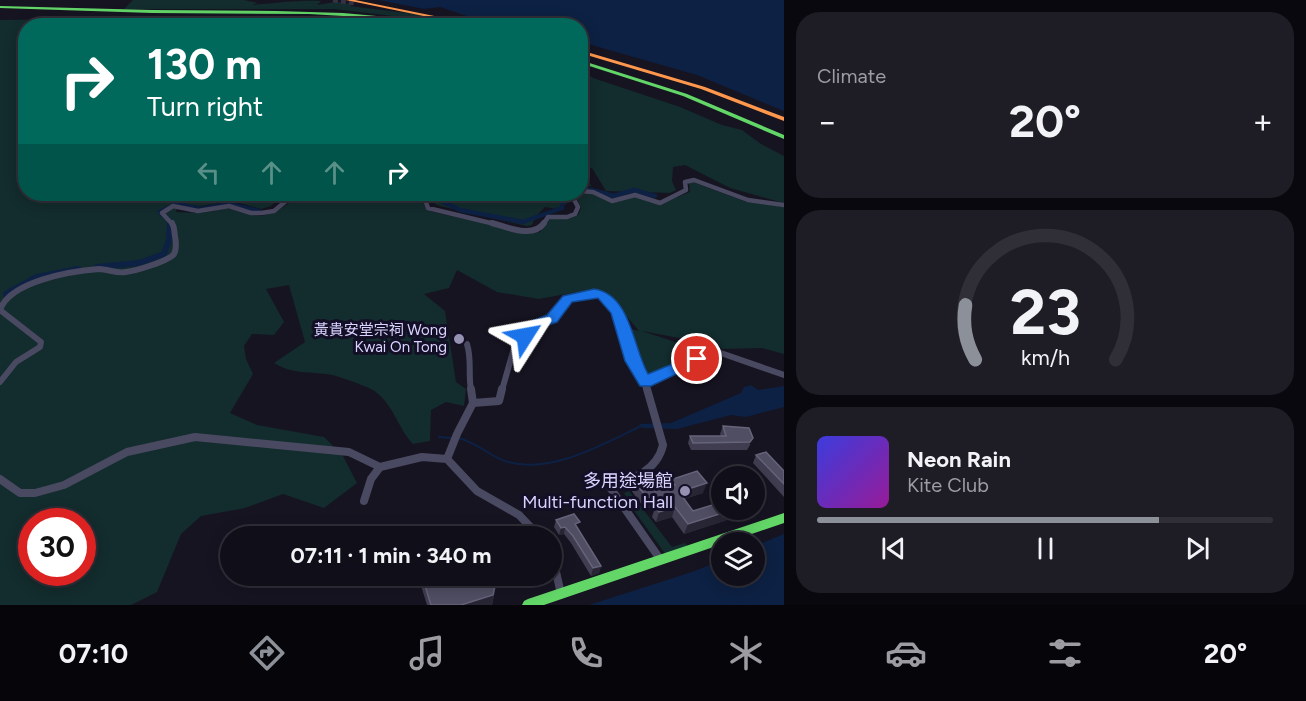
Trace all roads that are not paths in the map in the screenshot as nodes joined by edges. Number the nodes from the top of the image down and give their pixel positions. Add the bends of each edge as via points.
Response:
1 (352, 1) edge
2 (0, 8) edge
3 (357, 18) edge
4 (399, 18) edge
5 (440, 18) edge
6 (588, 52) edge
7 (588, 60) edge
8 (588, 64) edge
9 (784, 118) edge
10 (784, 132) edge
11 (784, 137) edge
12 (588, 191) edge
13 (286, 201) edge
14 (425, 201) edge
15 (575, 201) edge
16 (784, 205) edge
17 (467, 344) dead end
18 (784, 375) edge
19 (0, 382) edge
20 (645, 382) junction
21 (473, 403) junction
22 (447, 459) junction
23 (380, 467) junction
24 (0, 479) edge
25 (364, 501) dead end
26 (784, 518) edge
27 (530, 526) edge
28 (660, 559) junction
29 (559, 586) edge
30 (561, 594) junction
31 (528, 605) edge

1 - 5 main road
2 - 3 main road
2 - 4 main road via 331,11
6 - 9 main road
7 - 10 main road via 692,92
8 - 11 main road via 685,94
12 - 16 street via 609,201 636,195 660,203 686,190 685,182 691,180 748,200
13 - 19 street via 274,211 261,213 230,206 200,211 173,206 162,213 174,226 176,246 168,259 124,273 101,269 51,276 14,294 0,310 41,342 40,347 16,362
14 - 15 street via 428,208 530,232 540,229 548,217 576,213
17 - 21 street
18 - 20 street via 715,351
20 - 21 street via 633,361 618,312 602,294 594,293 568,299 552,319 537,324 514,348 499,401
20 - 28 street via 663,445 662,454 648,470 609,486
21 - 22 street
22 - 23 street via 422,456
22 - 27 street via 477,491 519,514
23 - 24 street via 349,452 195,437 127,452 64,485 35,493 20,493
23 - 25 street via 371,478
26 - 28 main road
28 - 30 main road
29 - 30 street
30 - 31 main road

